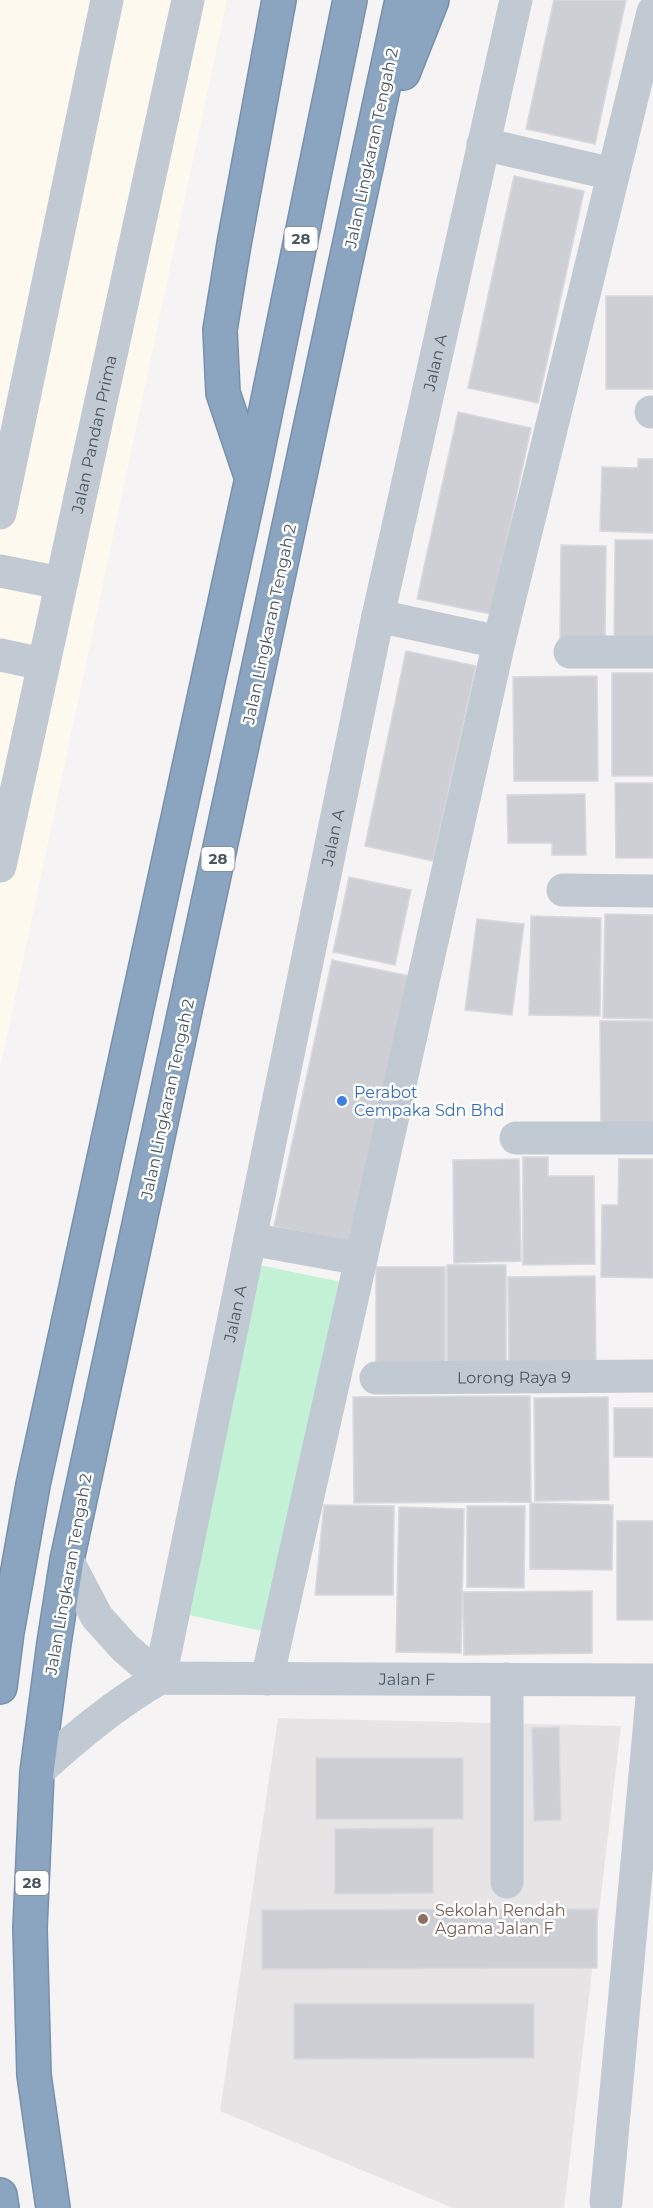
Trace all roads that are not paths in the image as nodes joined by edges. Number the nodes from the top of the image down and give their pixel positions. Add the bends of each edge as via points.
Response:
1 (107, 0) edge
2 (188, 0) edge
3 (279, 0) edge
4 (350, 0) edge
5 (402, 0) edge
6 (432, 0) edge
7 (516, 0) edge
8 (653, 12) edge
9 (483, 144) junction
10 (369, 158) junction
11 (613, 174) junction
12 (252, 478) junction
13 (0, 513) edge
14 (0, 571) edge
15 (60, 583) junction
16 (378, 616) junction
17 (499, 642) junction
18 (570, 652) dead end
19 (653, 652) edge
20 (0, 655) edge
21 (43, 663) junction
22 (0, 866) edge
23 (563, 890) dead end
24 (653, 891) edge
25 (516, 1138) dead end
26 (653, 1138) edge
27 (250, 1239) junction
28 (361, 1259) junction
29 (376, 1377) dead end
30 (653, 1377) edge
31 (33, 1485) junction
32 (0, 1535) edge
33 (67, 1560) junction
34 (160, 1678) junction
35 (267, 1679) junction
36 (507, 1679) junction
37 (653, 1680) edge
38 (0, 1687) edge
39 (653, 1687) edge
40 (37, 1772) junction
41 (507, 1882) dead end
42 (0, 2195) edge
43 (606, 2202) dead end
44 (2, 2208) edge
45 (53, 2208) edge

1 - 13 street
2 - 15 street, Jalan Pandan Prima
3 - 12 highway via 220,330 223,393
4 - 12 highway, 28
5 - 10 highway, Jalan Lingkaran Tengah 2 / 28
6 - 10 highway
7 - 9 street, Jalan A
8 - 11 street
9 - 11 street
9 - 16 street, Jalan A
10 - 33 highway, Jalan Lingkaran Tengah 2 / 28
11 - 17 street
12 - 31 highway, 28
14 - 15 street
15 - 21 street, Jalan Pandan Prima
16 - 17 street
16 - 27 street, Jalan A
17 - 28 street
18 - 19 street
20 - 21 street
21 - 22 street, Jalan Pandan Prima
23 - 24 street
25 - 26 street
27 - 28 street
27 - 34 street, Jalan A
28 - 35 street
29 - 30 street, Lorong Raya 9
31 - 32 highway
31 - 38 highway, 28
33 - 34 street via 97,1617
33 - 40 highway, Jalan Lingkaran Tengah 2 / 28
34 - 35 street, Jalan F
34 - 40 street via 89,1726
35 - 36 street, Jalan F
36 - 37 street, Jalan F
36 - 41 street
39 - 43 street
40 - 45 highway, Jalan Lingkaran Tengah 2 / 28 via 30,1928 34,2075
42 - 44 highway

